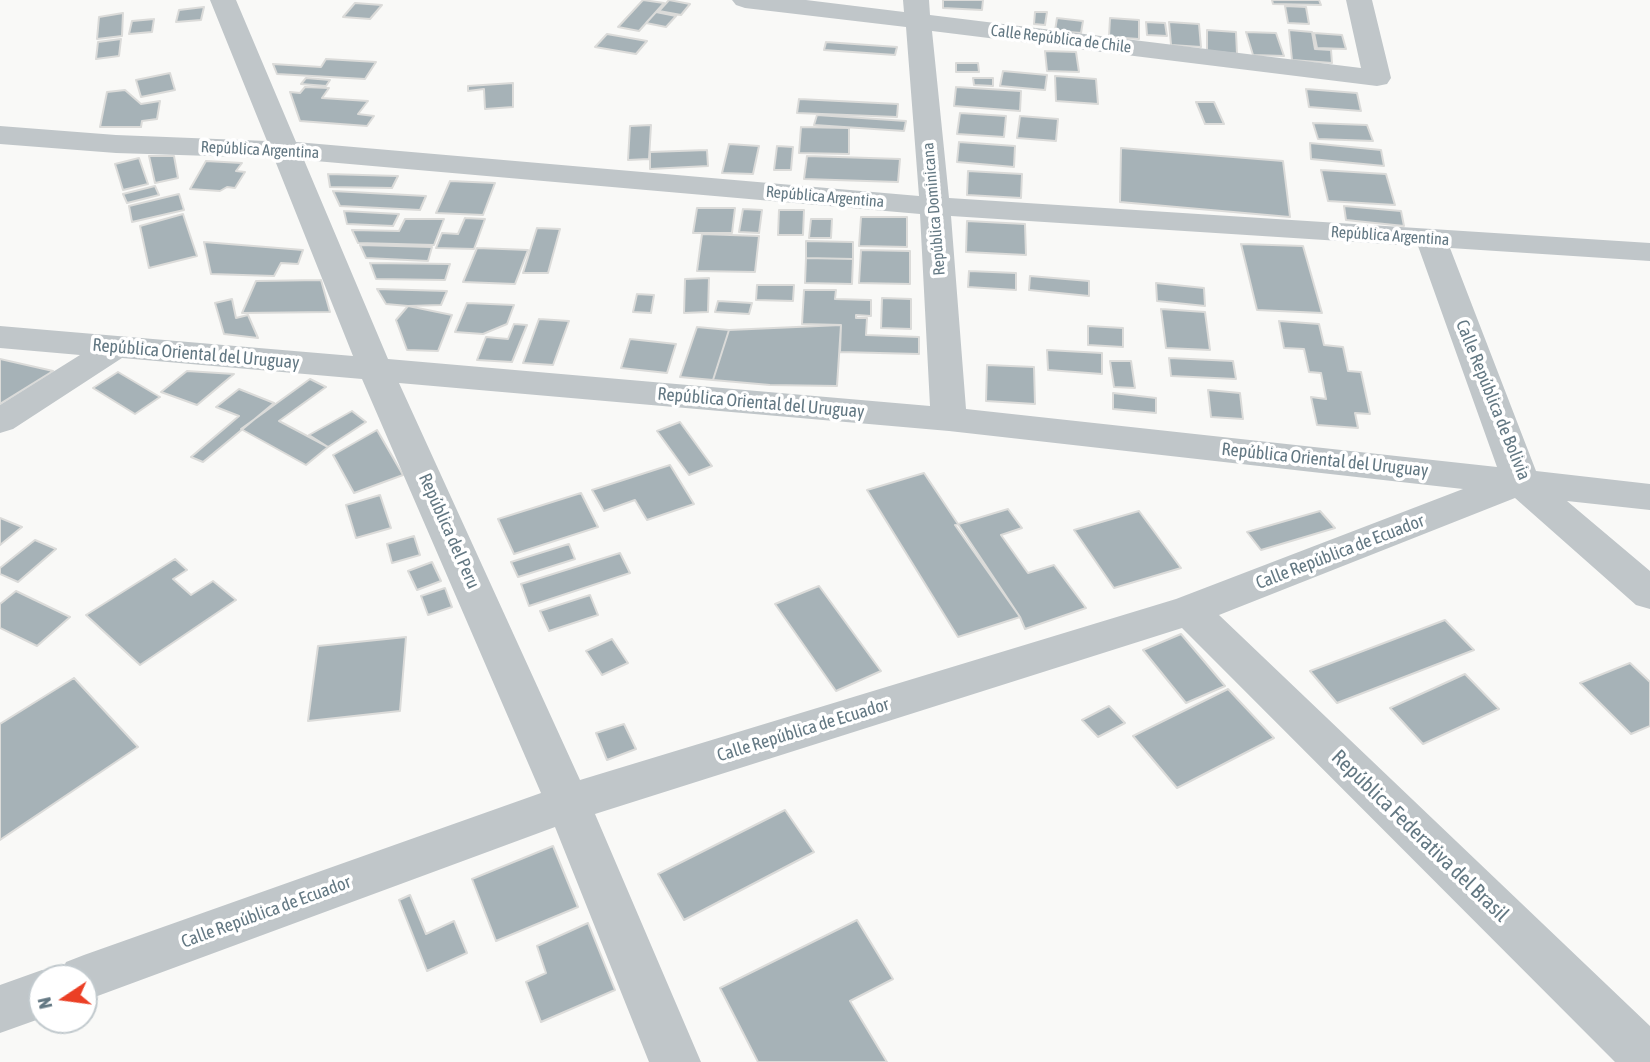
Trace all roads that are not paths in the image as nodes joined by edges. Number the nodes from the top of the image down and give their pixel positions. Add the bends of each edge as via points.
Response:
1 (223, 0) edge
2 (745, 0) edge
3 (1359, 0) edge
4 (917, 11) edge
5 (0, 135) edge
6 (283, 150) junction
7 (935, 206) junction
8 (1431, 239) junction
9 (1650, 252) edge
10 (0, 337) edge
11 (116, 347) junction
12 (375, 369) junction
13 (949, 419) junction
14 (0, 421) edge
15 (1521, 482) junction
16 (1650, 496) edge
17 (1650, 594) edge
18 (1189, 610) junction
19 (568, 803) junction
20 (98, 973) edge
21 (28, 998) edge
22 (0, 1009) edge
23 (1650, 1061) edge
24 (675, 1062) edge

1 - 6 street, República del Peru
2 - 4 street, Calle República de Chile
3 - 4 street, Calle República de Chile via 1377,78
4 - 7 street, República Dominicana
5 - 6 street, República Argentina
6 - 7 street, República Argentina
6 - 12 street, República del Peru
7 - 8 street, República Argentina
7 - 13 street, República Dominicana
8 - 9 street, República Argentina
8 - 15 street, Calle República de Bolivia
10 - 11 street, República Oriental del Uruguay
11 - 12 street, República Oriental del Uruguay
11 - 14 street
12 - 13 street, República Oriental del Uruguay
12 - 19 street, República del Peru
13 - 15 street, República Oriental del Uruguay
15 - 16 street, República Oriental del Uruguay
15 - 17 street, Calle República de Bolivia
15 - 18 street, Calle República de Ecuador
18 - 19 street, Calle República de Ecuador
18 - 23 street, República Federativa del Brasil
19 - 20 street, Calle República de Ecuador
19 - 24 street, República del Peru
21 - 22 street

